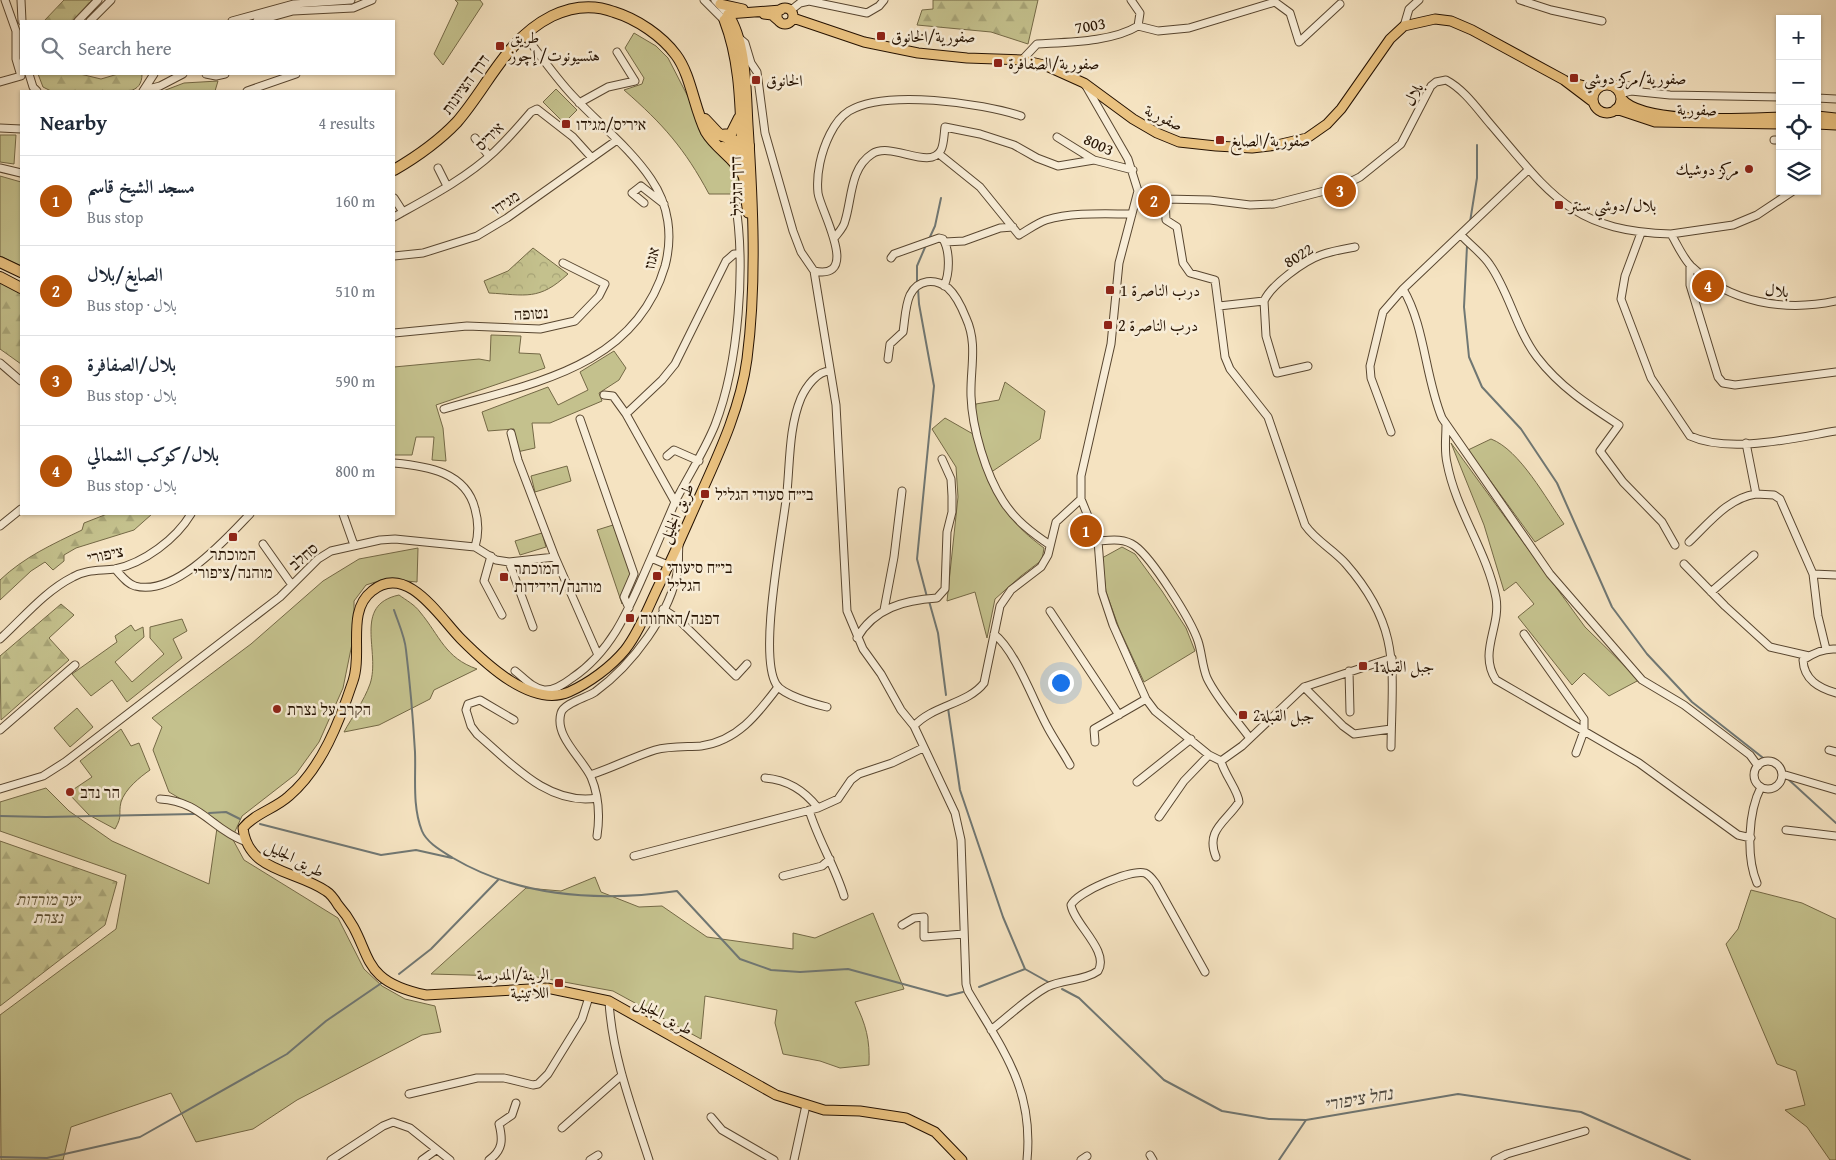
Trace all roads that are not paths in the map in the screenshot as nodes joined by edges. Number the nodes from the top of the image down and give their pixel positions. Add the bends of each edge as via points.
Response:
1 (5, 0) edge
2 (20, 0) edge
3 (98, 0) edge
4 (111, 0) edge
5 (351, 0) edge
6 (372, 0) edge
7 (704, 0) edge
8 (884, 0) edge
9 (1131, 0) edge
10 (1418, 0) edge
11 (1520, 0) edge
12 (717, 2) edge
13 (1340, 4) dead end
14 (781, 10) junction
15 (752, 12) junction
16 (792, 14) junction
17 (728, 18) junction
18 (22, 20) edge
19 (79, 20) edge
20 (91, 20) edge
21 (236, 20) edge
22 (261, 20) edge
23 (779, 21) junction
24 (1602, 21) dead end
25 (1138, 26) junction
26 (1404, 26) junction
27 (524, 34) junction
28 (737, 34) junction
29 (617, 52) dead end
30 (1022, 60) junction
31 (20, 73) edge
32 (25, 75) edge
33 (29, 75) edge
34 (153, 75) edge
35 (180, 75) edge
36 (293, 75) edge
37 (21, 76) joint
38 (1564, 80) junction
39 (0, 82) edge
40 (1084, 83) junction
41 (1610, 86) junction
42 (1597, 89) junction
43 (36, 90) edge
44 (144, 90) edge
45 (146, 90) edge
46 (251, 90) edge
47 (1644, 92) junction
48 (1620, 96) junction
49 (692, 97) junction
50 (1776, 97) edge
51 (1821, 98) edge
52 (1836, 99) edge
53 (1593, 102) junction
54 (579, 103) junction
55 (1616, 109) junction
56 (1021, 116) dead end
57 (1821, 116) edge
58 (1776, 117) edge
59 (739, 118) junction
60 (1836, 118) edge
61 (1776, 124) edge
62 (1821, 124) edge
63 (1836, 125) edge
64 (0, 128) edge
65 (20, 129) edge
66 (720, 135) junction
67 (709, 137) junction
68 (1057, 137) dead end
69 (475, 138) dead end
70 (617, 140) junction
71 (743, 147) junction
72 (938, 154) junction
73 (490, 156) junction
74 (592, 158) junction
75 (1094, 160) junction
76 (0, 168) edge
77 (438, 168) dead end
78 (395, 169) edge
79 (1133, 170) junction
80 (1528, 170) junction
81 (20, 173) edge
82 (743, 175) junction
83 (447, 186) junction
84 (1138, 191) junction
85 (1787, 195) edge
86 (1165, 199) junction
87 (395, 200) edge
88 (735, 200) dead end
89 (644, 204) dead end
90 (664, 204) junction
91 (403, 212) junction
92 (1132, 214) junction
93 (395, 216) edge
94 (1012, 227) junction
95 (751, 233) junction
96 (1641, 233) junction
97 (1671, 234) junction
98 (1461, 235) junction
99 (835, 238) junction
100 (945, 242) junction
101 (1355, 247) dead end
102 (739, 254) junction
103 (395, 256) edge
104 (891, 258) dead end
105 (0, 262) edge
106 (562, 263) dead end
107 (1690, 265) junction
108 (814, 271) junction
109 (20, 272) edge
110 (0, 277) edge
111 (944, 286) junction
112 (20, 287) edge
113 (1403, 289) junction
114 (1264, 301) junction
115 (1836, 301) edge
116 (1219, 306) junction
117 (395, 333) edge
118 (888, 359) dead end
119 (0, 363) edge
120 (1308, 366) dead end
121 (830, 370) junction
122 (1836, 372) edge
123 (20, 380) edge
124 (604, 395) dead end
125 (444, 409) dead end
126 (626, 414) junction
127 (580, 419) dead end
128 (1446, 425) junction
129 (1836, 431) edge
130 (1391, 432) dead end
131 (511, 433) dead end
132 (1746, 443) junction
133 (666, 456) dead end
134 (942, 459) dead end
135 (698, 461) junction
136 (395, 463) edge
137 (902, 492) dead end
138 (1756, 494) junction
139 (1081, 499) junction
140 (676, 502) junction
141 (20, 510) edge
142 (190, 515) edge
143 (249, 515) edge
144 (343, 515) edge
145 (0, 526) edge
146 (1098, 541) junction
147 (679, 542) junction
148 (1689, 542) dead end
149 (263, 544) dead end
150 (354, 545) junction
151 (1050, 545) junction
152 (1675, 545) dead end
153 (475, 547) junction
154 (1754, 555) dead end
155 (491, 556) junction
156 (555, 557) junction
157 (651, 558) junction
158 (509, 562) junction
159 (1684, 564) dead end
160 (668, 566) junction
161 (115, 569) junction
162 (1813, 574) junction
163 (1836, 575) edge
164 (292, 584) junction
165 (1711, 592) junction
166 (629, 608) junction
167 (663, 609) junction
168 (884, 610) junction
169 (1050, 612) dead end
170 (502, 615) dead end
171 (533, 628) dead end
172 (994, 634) junction
173 (1524, 634) dead end
174 (857, 638) junction
175 (0, 639) edge
176 (1826, 649) junction
177 (1836, 649) edge
178 (598, 655) junction
179 (1809, 656) junction
180 (1392, 658) junction
181 (75, 664) dead end
182 (747, 664) dead end
183 (515, 671) dead end
184 (1349, 671) junction
185 (778, 687) junction
186 (1304, 687) junction
187 (1836, 693) edge
188 (1146, 698) junction
189 (827, 707) dead end
190 (1350, 712) dead end
191 (1119, 715) junction
192 (514, 720) dead end
193 (914, 726) junction
194 (1391, 729) junction
195 (0, 730) edge
196 (1584, 730) junction
197 (1249, 737) junction
198 (1191, 739) junction
199 (1095, 742) dead end
200 (1391, 747) dead end
201 (923, 748) junction
202 (1576, 753) dead end
203 (1209, 755) junction
204 (1221, 761) junction
205 (1070, 765) dead end
206 (1758, 766) junction
207 (1782, 774) junction
208 (590, 775) junction
209 (765, 778) dead end
210 (1137, 782) dead end
211 (1761, 787) junction
212 (0, 789) edge
213 (1836, 790) edge
214 (597, 798) junction
215 (160, 800) dead end
216 (818, 808) junction
217 (809, 810) junction
218 (1159, 817) dead end
219 (1786, 830) dead end
220 (597, 836) dead end
221 (1836, 836) edge
222 (1751, 838) junction
223 (244, 841) junction
224 (634, 856) dead end
225 (1216, 857) dead end
226 (830, 859) junction
227 (784, 876) dead end
228 (1757, 883) dead end
229 (844, 896) dead end
230 (902, 925) dead end
231 (964, 934) junction
232 (1205, 972) dead end
233 (590, 997) junction
234 (609, 1001) junction
235 (991, 1030) junction
236 (622, 1075) junction
237 (409, 1094) dead end
238 (516, 1103) dead end
239 (806, 1105) junction
240 (712, 1117) dead end
241 (562, 1128) dead end
242 (1585, 1131) dead end
243 (436, 1150) junction
244 (598, 1155) dead end
245 (331, 1160) edge
246 (422, 1160) edge
247 (450, 1160) edge
248 (489, 1160) edge
249 (590, 1160) edge
250 (648, 1160) edge
251 (774, 1160) edge
252 (794, 1160) edge
253 (962, 1160) edge
254 (1027, 1160) edge
255 (1496, 1160) edge

1 - 31 street via 16,32 16,59
2 - 18 street
3 - 19 street
4 - 20 street
5 - 21 street via 294,4
6 - 22 street via 353,8 293,11
7 - 17 street
8 - 16 street via 867,13 809,1 800,3
9 - 25 street via 1140,13
10 - 26 street via 1409,9
11 - 24 street
12 - 15 main road
12 - 17 street
13 - 25 street via 1299,42 1290,13 1275,2 1189,28 1158,31
14 - 15 main road
14 - 16 main road
14 - 23 main road via 777,16
15 - 17 main road
15 - 23 main road via 772,14
15 - 28 main road via 741,19
16 - 23 main road via 788,24
16 - 30 main road, صفورية via 864,42 967,58
17 - 28 main road, דרך הגליל
17 - 59 main road, דרך הגליל via 738,76
25 - 30 street, 7003 via 1119,34 1078,42 1037,44
26 - 38 main road via 1435,19 1452,21
26 - 40 main road, صفورية via 1390,39 1327,124 1307,138 1277,145 1252,148 1179,142 1133,119
27 - 49 highway, דרך הציונות via 544,20 574,8 585,6 620,14 639,23 675,54 685,69
27 - 54 street, אגוז
27 - 78 highway, דרך הציונות via 506,52 456,122 429,148
28 - 71 main road, דרך הגליל via 744,68
28 - 108 street via 745,43 757,72 765,133 792,231
29 - 54 street via 635,81 608,88
30 - 40 main road, صفورية
32 - 37 street
33 - 43 street
34 - 44 street
35 - 45 street
36 - 46 street
37 - 39 street
38 - 42 main road
38 - 53 main road
40 - 79 street
41 - 42 main road
41 - 47 street via 1622,84
41 - 48 main road
42 - 53 main road
47 - 48 street via 1631,91
47 - 50 street
48 - 55 main road
48 - 58 main road, صفورية via 1635,109 1672,116
49 - 66 highway, דרך הציונות via 706,122
49 - 67 highway, דרך הציונות
51 - 52 street
53 - 55 main road via 1603,112
54 - 70 street, אגוז
55 - 61 main road, صفورية via 1655,122
56 - 99 street via 927,99 870,102 848,111 829,134 817,178 818,196
57 - 60 main road
59 - 66 highway via 731,134
59 - 71 main road, דרך הגליל
62 - 63 main road
64 - 65 street
66 - 71 highway, דרך הציונות
67 - 71 highway via 727,149
67 - 82 highway via 733,160
68 - 75 street, 8003
69 - 73 street
70 - 74 street, מגידו
70 - 90 street, אגוז via 652,180
71 - 82 main road, דרך הגליל
71 - 95 main road, דרך הגליל via 752,200
72 - 75 street via 942,149 945,128 980,134 1014,145 1058,166
72 - 94 street via 980,187
72 - 99 street via 923,158 884,150 870,155 858,172 845,221
73 - 74 street, איריס via 537,109
73 - 83 street, איריס
74 - 103 street, מגידו via 477,236 423,253
75 - 79 street, 8003
76 - 81 street
77 - 83 street
79 - 84 street
80 - 86 street, بلال via 1461,90 1441,80 1432,86 1401,144 1360,177 1340,187 1274,204
80 - 96 street, بلال via 1554,196 1581,215
80 - 98 street
82 - 95 main road, דרך הגליל
83 - 91 street, איריס
84 - 86 street, بلال
84 - 92 street
85 - 97 street via 1733,225
86 - 116 street via 1166,220 1177,227 1183,264 1190,273 1215,280
87 - 91 street
88 - 102 street
89 - 90 street via 632,193 641,186
90 - 125 street, אגוז via 670,230 669,252 662,275 638,318 622,335 594,357 563,372
91 - 93 street, איריס
92 - 94 street via 1059,218 1045,221 1019,235
92 - 139 street via 1119,263 1111,344 1081,476
94 - 100 street via 1000,228 964,242
95 - 147 main road, طريق الجليل via 750,329 740,392 727,432
96 - 97 street, بلال
96 - 132 street via 1625,276 1621,299 1651,378 1690,436 1720,443
97 - 107 street, بلال
98 - 113 street
98 - 152 street via 1490,265 1536,356 1577,398 1619,425 1600,451 1623,482 1662,522
99 - 108 street via 836,262 832,269 822,273
100 - 104 street via 939,238 894,254
100 - 111 street via 948,272
101 - 114 street, 8022 via 1321,255 1308,262 1279,283
102 - 126 street via 726,261 675,364
102 - 135 street via 732,366 716,423
105 - 109 highway
106 - 117 street, נטופה via 605,284 599,296 575,321 540,329 467,326
107 - 115 street, بلال via 1714,283 1751,301 1772,306 1805,306
107 - 122 street via 1690,285 1718,376 1723,383 1734,385
108 - 121 street
110 - 112 highway
111 - 118 street via 927,281 911,293 903,332 890,344
111 - 151 street via 958,301 973,338 971,397 982,454 1003,501 1032,533
113 - 128 street via 1414,314 1432,394
113 - 130 street via 1383,312 1370,366 1371,378
114 - 116 street
114 - 120 street via 1266,336 1277,373
116 - 180 street via 1225,357 1230,369 1268,417 1305,525 1312,535 1345,562 1366,588 1383,622
119 - 123 street
121 - 174 street via 836,404 846,603
121 - 185 street via 817,376 802,396 796,411 770,642 772,675
124 - 126 street via 612,396
126 - 140 street
127 - 166 street via 634,574 624,597
128 - 196 street via 1448,470 1461,510 1482,553 1496,599 1489,646 1491,673 1501,685
128 - 206 street via 1550,574 1642,680 1684,705 1750,755
129 - 132 street
131 - 156 street
132 - 138 street
133 - 135 street via 674,450
134 - 168 street via 951,479 952,496 945,589 937,598 912,600
135 - 140 street
136 - 153 street via 445,472 457,480 474,504 479,521
137 - 168 street
138 - 148 street via 1744,495 1731,502
138 - 162 street via 1774,495 1780,499
139 - 146 street
139 - 151 street via 1056,522
140 - 157 street
141 - 145 street
142 - 161 street, ציפורי via 167,542 146,556
143 - 161 street via 205,560 169,581 146,587 135,586
144 - 150 street
146 - 188 street via 1102,592
146 - 197 street via 1126,542 1144,554 1187,615 1214,690
147 - 160 main road, طريق الجليل
147 - 167 street via 678,568
149 - 164 street
150 - 153 street, סחלב via 395,539
150 - 164 street, סחלב via 324,554
151 - 172 street via 1041,567 1004,598
153 - 155 street, סחלב
154 - 165 street
155 - 158 street, סחלב
155 - 170 street via 484,581
156 - 158 street, סחלב
156 - 178 street
157 - 160 street
157 - 166 street
158 - 171 street
159 - 165 street
160 - 223 main road, طريق الجليل via 625,650 593,678 572,691 555,695 538,694 503,676 462,640 422,595 392,582 370,592 362,603 357,623 355,676 324,749 291,795 250,820 243,828
161 - 175 street, ציפורי via 90,570 62,584
162 - 163 street
162 - 176 street
164 - 212 street, סחלב via 280,597 53,771
165 - 179 street via 1770,647
166 - 178 street via 620,628
167 - 182 street via 678,619 736,676
167 - 208 street via 630,662 595,692 562,711 562,730
168 - 174 street via 870,619
169 - 191 street
172 - 193 street via 982,686 926,716
172 - 205 street via 1006,646
173 - 196 street via 1579,711 1584,719
174 - 193 street
176 - 177 street
176 - 179 street
178 - 183 street via 579,673 550,690 530,684
179 - 187 street via 1803,660 1808,677 1816,686
180 - 184 street
180 - 194 street
181 - 195 street
184 - 186 street
184 - 190 street
185 - 189 street via 808,702
185 - 208 street via 749,722 728,738 702,746 656,750
186 - 194 street via 1354,734
186 - 197 street
188 - 191 street
188 - 198 street via 1155,711
191 - 199 street via 1094,729
192 - 214 street via 480,700 468,704 466,710 471,726 478,734 544,789 566,797
193 - 201 street
194 - 200 street
196 - 202 street
196 - 222 street via 1639,763 1738,835
197 - 204 street
198 - 203 street
198 - 210 street
201 - 216 street via 859,774 838,799
201 - 231 street via 955,813 961,840
203 - 204 street
203 - 218 street via 1184,782
204 - 225 street via 1224,773 1239,798 1213,836
206 - 207 street via 1772,762
206 - 211 street via 1755,780
207 - 211 street via 1777,786 1770,789
207 - 213 street
208 - 214 street
209 - 216 street via 791,784
211 - 222 street via 1753,812
214 - 220 street
215 - 223 street via 183,803
216 - 217 street
217 - 224 street
217 - 226 street
219 - 221 street
222 - 228 street via 1753,874
223 - 233 main road, طريق الجليل via 256,858 327,891 348,916 372,969 385,980 408,991 426,995 547,988
226 - 227 street via 822,866
226 - 229 street
230 - 231 street via 924,917 924,937
231 - 235 street via 968,991
232 - 235 street via 1156,884 1144,873 1136,874 1092,889 1071,905 1097,950 1101,963 1098,971 1046,988
233 - 234 main road, طريق الجليل
233 - 237 street via 582,1019 548,1074 538,1084 504,1078 478,1078
234 - 236 street via 610,1027
234 - 239 main road, طريق الجليل via 776,1095
235 - 254 street via 1013,1067 1020,1086 1028,1130
236 - 241 street
236 - 250 street
238 - 248 street via 512,1115 499,1124 502,1144
239 - 252 street
239 - 253 main road, طريق الجليل via 824,1110 860,1111 906,1118 934,1132
240 - 251 street via 722,1130
242 - 255 street
243 - 245 street via 410,1128 393,1122
243 - 246 street
243 - 247 street
244 - 249 street

